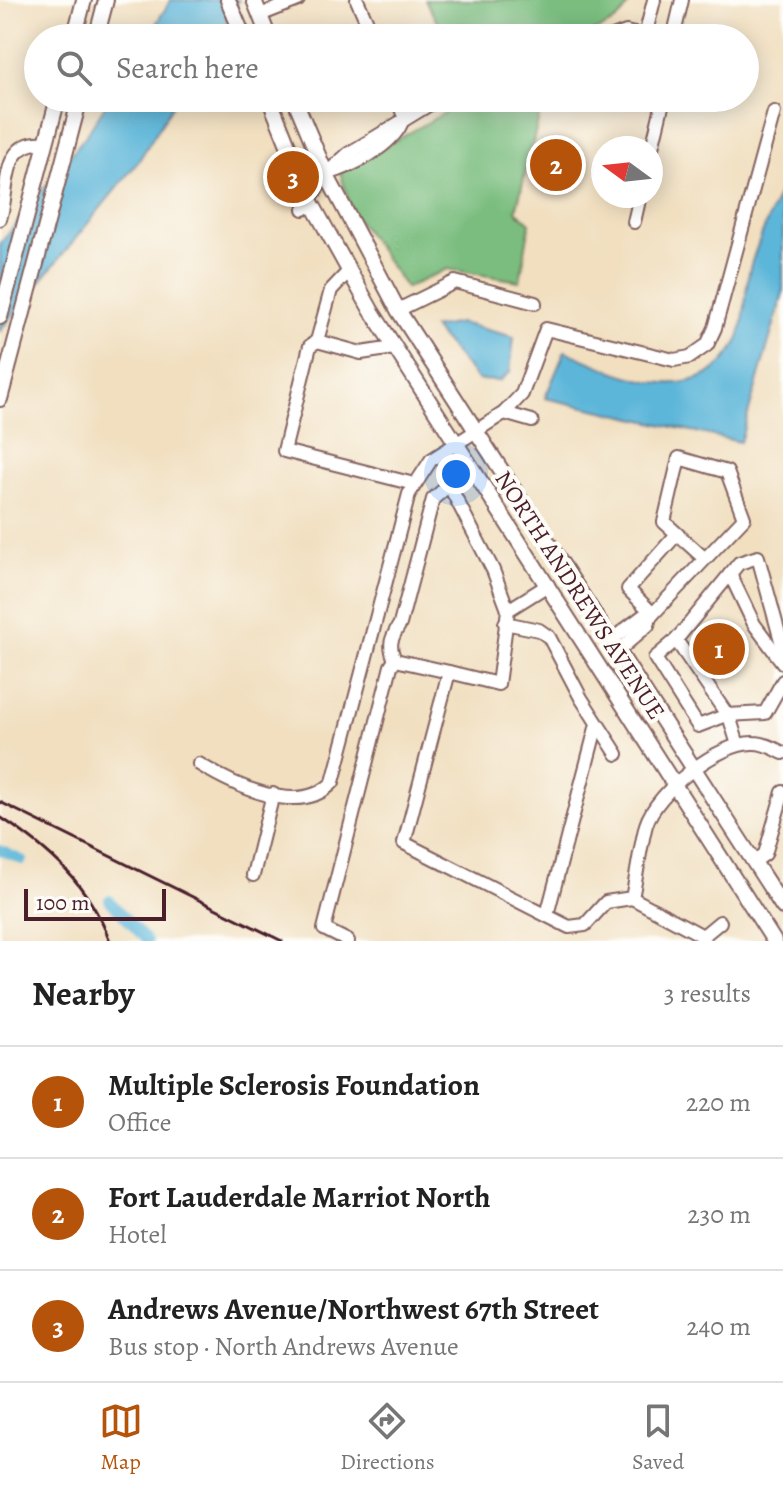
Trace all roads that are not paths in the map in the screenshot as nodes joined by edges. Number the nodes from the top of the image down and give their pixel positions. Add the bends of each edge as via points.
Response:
1 (84, 0) edge
2 (106, 0) edge
3 (228, 0) edge
4 (254, 0) edge
5 (298, 0) edge
6 (357, 0) edge
7 (654, 0) edge
8 (682, 0) edge
9 (260, 15) junction
10 (78, 24) edge
11 (100, 24) edge
12 (239, 24) edge
13 (264, 24) edge
14 (368, 24) edge
15 (651, 24) edge
16 (676, 24) edge
17 (56, 112) edge
18 (77, 112) edge
19 (274, 112) edge
20 (300, 112) edge
21 (401, 112) edge
22 (418, 112) edge
23 (661, 112) edge
24 (774, 112) dead end
25 (404, 121) junction
26 (655, 136) edge
27 (46, 143) junction
28 (326, 174) junction
29 (307, 205) junction
30 (637, 208) edge
31 (0, 219) edge
32 (634, 222) dead end
33 (348, 272) junction
34 (535, 303) dead end
35 (398, 310) junction
36 (0, 317) edge
37 (317, 341) junction
38 (394, 348) junction
39 (0, 399) edge
40 (504, 413) junction
41 (532, 421) dead end
42 (477, 432) junction
43 (457, 446) junction
44 (414, 484) junction
45 (677, 534) junction
46 (705, 559) junction
47 (730, 574) junction
48 (548, 585) junction
49 (652, 615) junction
50 (507, 616) junction
51 (676, 640) junction
52 (614, 646) junction
53 (783, 648) edge
54 (395, 660) junction
55 (783, 663) edge
56 (449, 672) junction
57 (783, 681) edge
58 (727, 715) junction
59 (597, 724) junction
60 (738, 745) junction
61 (783, 753) edge
62 (617, 754) dead end
63 (199, 764) dead end
64 (694, 770) junction
65 (675, 782) junction
66 (783, 792) edge
67 (273, 794) junction
68 (754, 862) junction
69 (253, 875) dead end
70 (632, 898) junction
71 (783, 907) edge
72 (547, 915) junction
73 (720, 922) dead end
74 (702, 939) edge
75 (348, 941) edge
76 (774, 941) edge

1 - 10 main road
2 - 11 main road
3 - 12 main road
4 - 9 main road
5 - 9 street
6 - 14 street
7 - 15 street
8 - 16 street
9 - 13 main road
17 - 27 main road
18 - 39 main road
19 - 29 main road, NORTH ANDREWS AVENUE
20 - 28 main road, NORTH ANDREWS AVENUE
21 - 25 street
22 - 25 street
23 - 26 street
24 - 40 street via 737,256 707,345 674,360 546,329 531,378
25 - 28 street via 396,135 342,170
27 - 31 street via 27,143 18,151
27 - 36 main road
28 - 29 street
28 - 35 main road, NORTH ANDREWS AVENUE
29 - 33 main road, NORTH ANDREWS AVENUE
30 - 32 street
33 - 37 street via 331,290
33 - 38 main road, NORTH ANDREWS AVENUE
34 - 35 street via 455,282
35 - 42 main road, NORTH ANDREWS AVENUE
37 - 38 street via 361,353
37 - 44 street via 310,346 284,451
38 - 43 main road, NORTH ANDREWS AVENUE
40 - 41 street
40 - 42 street
42 - 43 street
42 - 52 main road, NORTH ANDREWS AVENUE
43 - 44 street via 431,460
43 - 48 main road, NORTH ANDREWS AVENUE
44 - 67 street via 333,782 320,795 304,799
45 - 46 street
45 - 46 street via 661,521 679,458 727,472 744,518
45 - 49 street via 628,589
46 - 49 street
47 - 51 street
47 - 53 street via 739,563 758,557
47 - 55 street via 754,624
48 - 50 street
48 - 65 main road, NORTH ANDREWS AVENUE
49 - 52 street via 648,625
50 - 54 street via 493,570 449,485 433,499 400,624 391,638
50 - 56 street via 498,684
50 - 59 street via 549,637
51 - 58 street
51 - 58 street via 655,658 698,726
52 - 64 main road, NORTH ANDREWS AVENUE
54 - 56 street
54 - 75 street via 324,929
56 - 72 street via 404,843
57 - 58 street via 765,713
58 - 60 street
59 - 62 street
59 - 72 street
60 - 61 street via 755,743
60 - 64 street
63 - 67 street via 230,783
64 - 65 street
64 - 68 main road, NORTH ANDREWS AVENUE
65 - 70 street via 646,824
65 - 76 main road, NORTH ANDREWS AVENUE
66 - 68 street via 765,854
67 - 69 street
68 - 71 main road, NORTH ANDREWS AVENUE
70 - 72 street via 606,902 577,927
70 - 74 street
73 - 74 street

